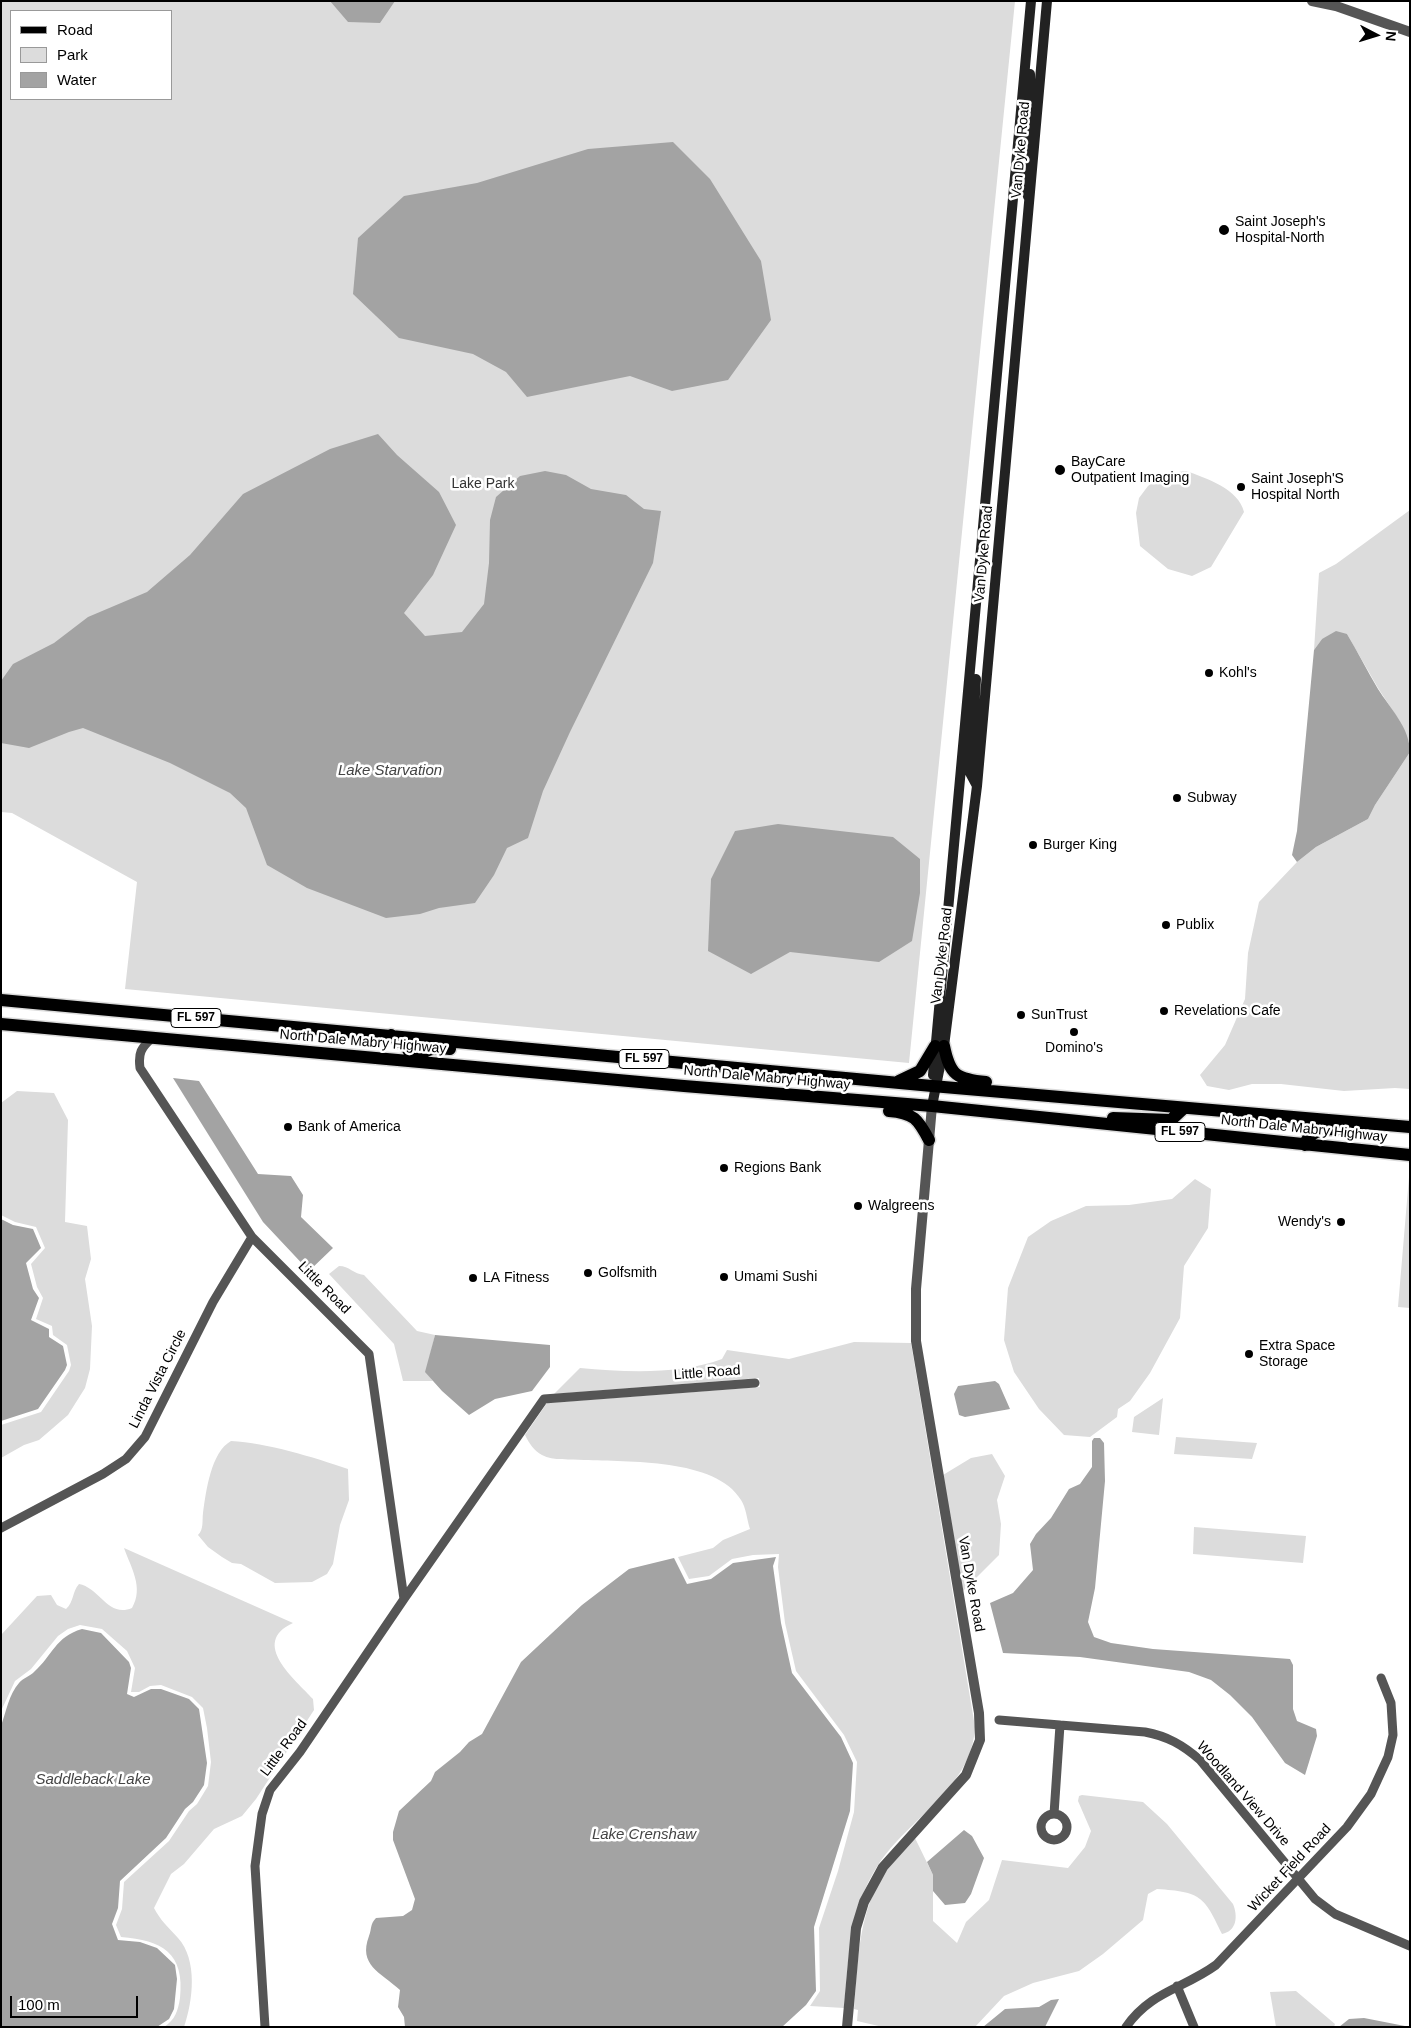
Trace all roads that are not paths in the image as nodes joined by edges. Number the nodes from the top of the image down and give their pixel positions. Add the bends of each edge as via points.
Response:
1 (1031, 1) edge
2 (1047, 1) edge
3 (1312, 1) edge
4 (1029, 28) junction
5 (1410, 32) edge
6 (1030, 199) junction
7 (993, 419) junction
8 (1010, 420) junction
9 (977, 593) junction
10 (976, 786) junction
11 (1, 1000) edge
12 (1, 1024) edge
13 (391, 1035) junction
14 (152, 1038) junction
15 (940, 1046) junction
16 (570, 1052) junction
17 (421, 1062) junction
18 (896, 1082) junction
19 (934, 1086) junction
20 (1139, 1104) junction
21 (932, 1106) junction
22 (1184, 1108) junction
23 (1052, 1119) junction
24 (1410, 1127) edge
25 (1410, 1134) edge
26 (929, 1140) junction
27 (1305, 1145) junction
28 (1410, 1155) edge
29 (252, 1237) junction
30 (755, 1383) dead end
31 (1, 1528) edge
32 (404, 1598) junction
33 (1381, 1678) dead end
34 (999, 1720) dead end
35 (1060, 1725) junction
36 (1054, 1814) dead end
37 (1298, 1878) junction
38 (1410, 1946) edge
39 (1177, 1986) junction
40 (265, 2027) edge
41 (848, 2027) edge
42 (1126, 2027) edge
43 (1194, 2027) edge

1 - 4 main road, Van Dyke Road
2 - 6 main road, Van Dyke Road
3 - 5 street
4 - 6 main road via 1031,98 1024,172 1026,193
4 - 7 main road, Van Dyke Road
6 - 8 main road, Van Dyke Road
7 - 8 street
7 - 9 main road, Van Dyke Road
8 - 10 main road, Van Dyke Road
9 - 10 main road via 978,660 970,773
9 - 15 main road, Van Dyke Road
10 - 15 main road, Van Dyke Road
11 - 13 main road, North Dale Mabry Highway / FL 597
12 - 14 main road, North Dale Mabry Highway / FL 597
13 - 16 main road, North Dale Mabry Highway / FL 597
13 - 17 main road
14 - 17 main road, North Dale Mabry Highway / FL 597
14 - 29 street, Little Road via 142,1047 138,1057 140,1068
15 - 18 main road via 920,1071
15 - 19 main road, Van Dyke Road
15 - 20 main road via 948,1064 960,1078 1080,1091
16 - 17 main road via 549,1058 440,1047 420,1054
16 - 18 main road, North Dale Mabry Highway / FL 597
17 - 21 main road, North Dale Mabry Highway / FL 597
17 - 26 main road via 447,1070 530,1079 902,1112 917,1119
18 - 19 main road, North Dale Mabry Highway / FL 597
19 - 20 main road, North Dale Mabry Highway / FL 597
19 - 21 main road, Van Dyke Road
20 - 22 main road, North Dale Mabry Highway / FL 597
21 - 23 main road, North Dale Mabry Highway / FL 597
21 - 26 street, Van Dyke Road
22 - 23 main road via 1171,1120 1069,1115
22 - 24 main road, North Dale Mabry Highway / FL 597
23 - 27 main road, North Dale Mabry Highway / FL 597
25 - 27 main road via 1324,1129 1310,1136
26 - 41 street, Van Dyke Road via 916,1288 916,1341 979,1713 980,1740 966,1775 883,1867 864,1902 856,1928
27 - 28 main road, North Dale Mabry Highway / FL 597
29 - 31 street, Linda Vista Circle via 213,1302 145,1437 126,1459 103,1474
29 - 32 street, Little Road via 369,1354
30 - 32 street, Little Road via 544,1399
32 - 40 street, Little Road via 300,1752 270,1790 262,1814 255,1866
33 - 37 street, Wicket Field Road via 1394,1719 1382,1774 1358,1814
34 - 35 street, Woodland View Drive
35 - 36 street
35 - 37 street, Woodland View Drive via 1144,1732 1181,1744 1200,1760
37 - 38 street, Woodland View Drive via 1334,1914
37 - 39 street, Wicket Field Road via 1216,1965
39 - 42 street, Wicket Field Road via 1150,2000
39 - 43 street

